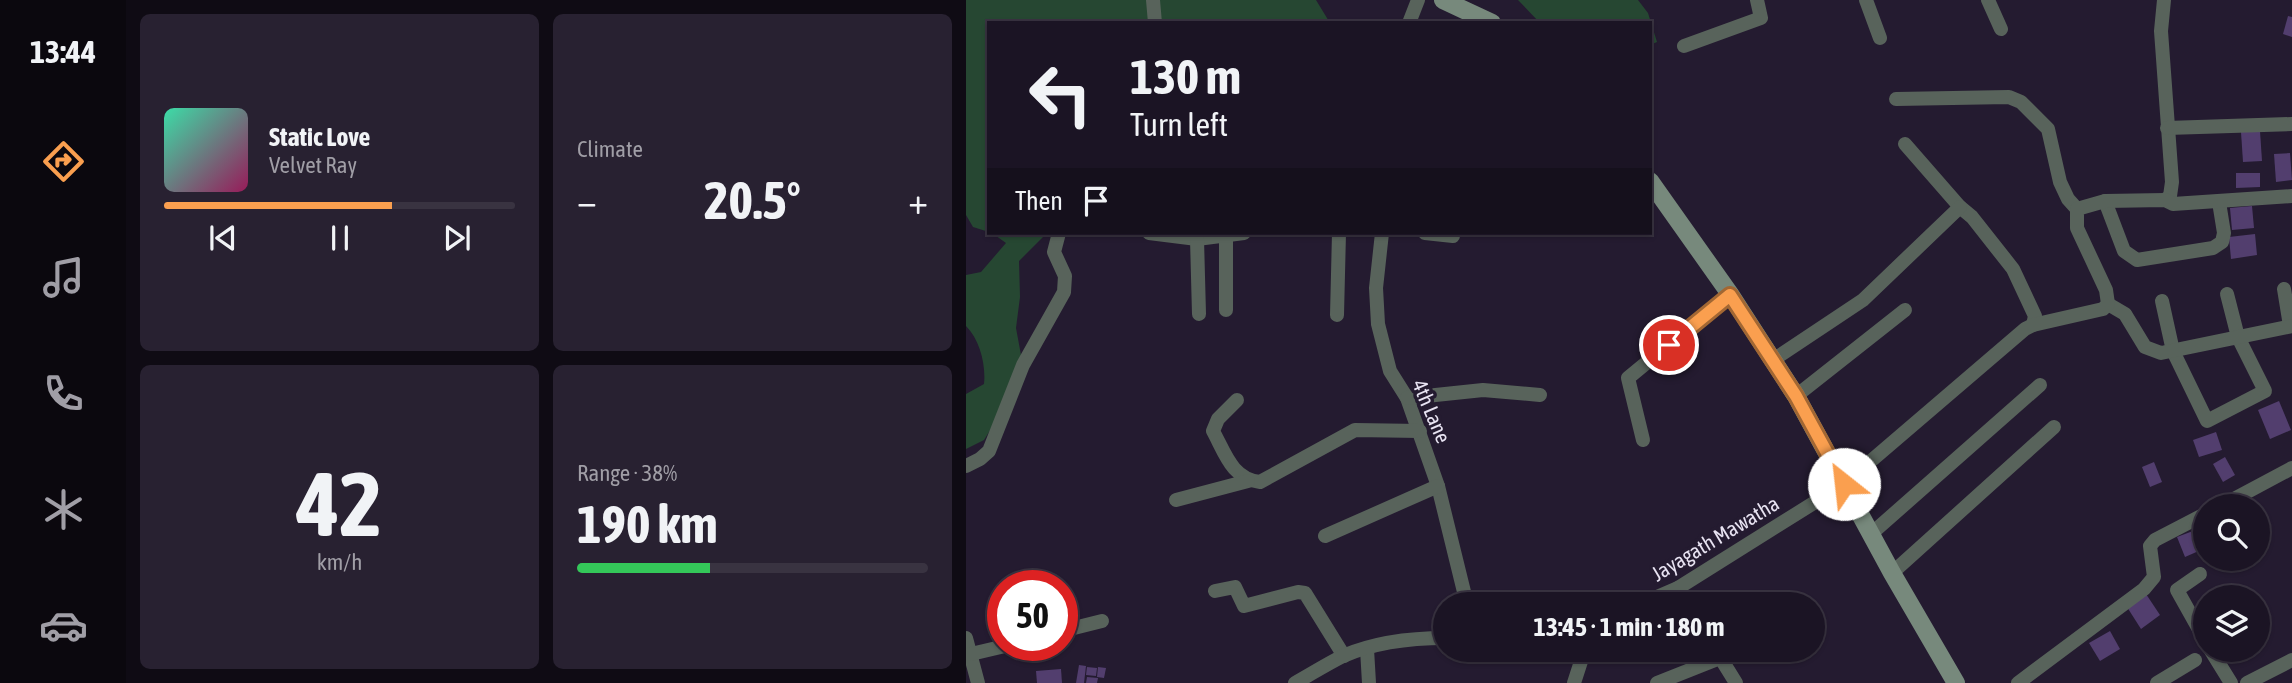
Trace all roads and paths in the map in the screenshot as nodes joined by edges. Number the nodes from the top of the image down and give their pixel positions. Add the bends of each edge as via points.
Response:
1 (1153, 0) edge
2 (1418, 0) edge
3 (1757, 0) edge
4 (1866, 0) edge
5 (1988, 0) edge
6 (2164, 0) edge
7 (1452, 2) edge
8 (1469, 18) edge
9 (1155, 21) edge
10 (1410, 21) edge
11 (2001, 29) dead end
12 (1880, 38) dead end
13 (1684, 46) dead end
14 (1896, 99) dead end
15 (2292, 124) edge
16 (2166, 128) junction
17 (1905, 144) dead end
18 (1652, 184) edge
19 (2292, 196) edge
20 (2165, 200) junction
21 (2105, 201) junction
22 (2219, 202) junction
23 (1960, 207) junction
24 (2077, 209) junction
25 (1058, 235) edge
26 (1165, 235) edge
27 (1226, 235) joint
28 (1339, 235) edge
29 (1382, 235) edge
30 (1444, 235) edge
31 (1453, 236) dead end
32 (1197, 239) junction
33 (2284, 289) dead end
34 (2227, 294) dead end
35 (1730, 295) junction
36 (2162, 301) dead end
37 (2108, 303) junction
38 (1226, 310) dead end
39 (1905, 310) dead end
40 (1199, 314) dead end
41 (1337, 316) dead end
42 (2033, 325) junction
43 (2291, 326) edge
44 (2238, 337) junction
45 (2173, 351) junction
46 (1773, 360) junction
47 (2040, 385) dead end
48 (1540, 395) dead end
49 (1796, 396) junction
50 (1407, 398) junction
51 (1237, 400) dead end
52 (2053, 427) dead end
53 (1420, 431) junction
54 (1643, 440) dead end
55 (966, 466) edge
56 (2292, 468) edge
57 (1248, 481) junction
58 (1844, 484) junction
59 (1438, 486) junction
60 (2243, 494) edge
61 (1176, 500) dead end
62 (2193, 520) edge
63 (1871, 534) junction
64 (1325, 536) dead end
65 (1892, 573) junction
66 (2200, 574) dead end
67 (1678, 588) junction
68 (1215, 590) dead end
69 (1465, 592) edge
70 (1669, 592) edge
71 (1680, 592) edge
72 (2193, 619) edge
73 (1102, 621) dead end
74 (1078, 627) edge
75 (966, 638) edge
76 (1433, 639) edge
77 (1367, 649) junction
78 (987, 650) edge
79 (971, 654) junction
80 (1344, 656) junction
81 (2292, 660) edge
82 (2193, 661) edge
83 (1581, 662) edge
84 (1701, 662) edge
85 (1723, 662) edge
86 (2218, 662) edge
87 (978, 683) edge
88 (1297, 683) edge
89 (1369, 683) edge
90 (1574, 683) edge
91 (1657, 683) edge
92 (1737, 683) edge
93 (1956, 683) edge
94 (2018, 683) edge
95 (2157, 683) edge
96 (2231, 683) edge
97 (2247, 683) edge

1 - 9 street
2 - 10 street
3 - 13 street via 1761,18
4 - 12 street
5 - 11 street
6 - 16 street
7 - 8 main road
14 - 24 street via 2008,97 2021,102 2048,129 2060,182
15 - 16 street
16 - 20 street via 2172,182
17 - 23 street
18 - 35 main road
19 - 22 street
20 - 21 street
20 - 22 street via 2173,204
21 - 22 street via 2124,251 2137,260 2213,248 2222,242
21 - 24 street
23 - 42 street via 2014,269 2035,316
23 - 46 street via 1863,300
24 - 37 street via 2077,228
25 - 55 street via 1054,252 1065,276 1064,292 1024,365 989,452
26 - 32 street
27 - 32 street
27 - 38 street
28 - 41 street
29 - 50 street, 4th Lane via 1376,288 1378,324 1390,371
30 - 31 street
32 - 40 street
33 - 43 street
34 - 44 street
35 - 46 main road
35 - 54 street via 1628,378
36 - 45 street
37 - 42 street via 2103,309
37 - 45 street via 2125,314 2145,347 2161,353
39 - 49 street
42 - 58 street, Jayagath Mawatha
43 - 44 street
44 - 45 street
44 - 45 street via 2265,391 2207,421
46 - 49 main road
47 - 63 street
48 - 50 street via 1483,390
49 - 58 main road
50 - 53 street, 4th Lane
51 - 57 street via 1213,431 1236,473
52 - 65 street
53 - 57 street via 1355,430 1260,482
53 - 59 street, 4th Lane
56 - 60 street
57 - 61 street
58 - 63 main road
58 - 67 street, Jayagath Mawatha
59 - 64 street
59 - 69 street, 4th Lane
62 - 94 street via 2150,546 2154,577 2144,589
63 - 65 main road
65 - 93 main road
66 - 72 street via 2177,590
67 - 70 street, Jayagath Mawatha
67 - 71 street
68 - 80 street via 1235,587 1244,606 1305,593
73 - 74 street
75 - 79 street
76 - 77 street
77 - 80 street
77 - 89 street
78 - 79 street
79 - 87 street
80 - 88 street
81 - 97 street
82 - 95 street
83 - 90 street
84 - 91 street
85 - 92 street
86 - 96 street

